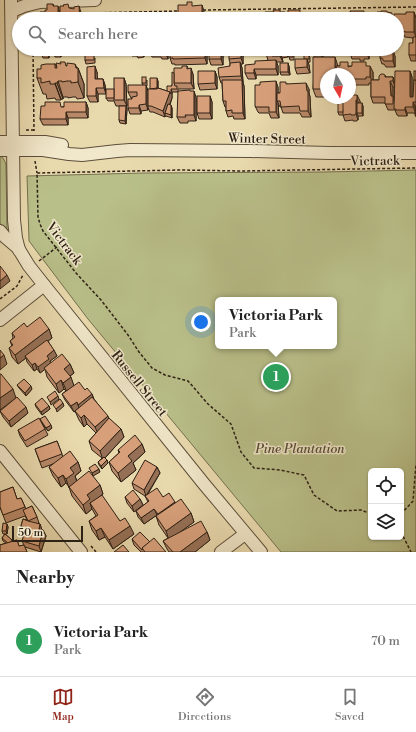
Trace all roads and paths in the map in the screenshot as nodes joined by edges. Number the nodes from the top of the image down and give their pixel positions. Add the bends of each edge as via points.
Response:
1 (95, 0) edge
2 (11, 5) edge
3 (416, 7) edge
4 (197, 10) edge
5 (183, 11) edge
6 (134, 12) edge
7 (33, 56) edge
8 (0, 142) edge
9 (13, 146) junction
10 (34, 146) junction
11 (0, 150) edge
12 (416, 153) edge
13 (416, 168) edge
14 (37, 173) junction
15 (0, 231) edge
16 (20, 251) junction
17 (44, 285) junction
18 (0, 320) edge
19 (0, 451) edge
20 (416, 464) edge
21 (404, 511) edge
22 (368, 513) edge
23 (245, 534) junction
24 (404, 538) edge
25 (81, 552) edge
26 (221, 552) edge
27 (261, 552) edge
28 (411, 552) edge

1 - 2 street
2 - 9 street
3 - 4 path
5 - 6 path
7 - 10 path
8 - 9 street, Winter Street
9 - 10 street, Winter Street
9 - 11 street, Winter Street
9 - 16 street via 15,230
10 - 12 street, Winter Street via 82,155 117,151
10 - 14 path
13 - 14 path, Victrack
14 - 22 path, Victrack via 38,217 41,228 101,300 152,368 164,376 188,381 208,404 231,424 241,452 254,468 304,475 314,495 337,511 361,510
15 - 16 street, Russell Street
16 - 17 street, Russell Street
17 - 18 street
17 - 23 street, Russell Street
19 - 25 street
20 - 21 path via 413,501
23 - 26 street
23 - 27 street, Russell Street
24 - 28 path

